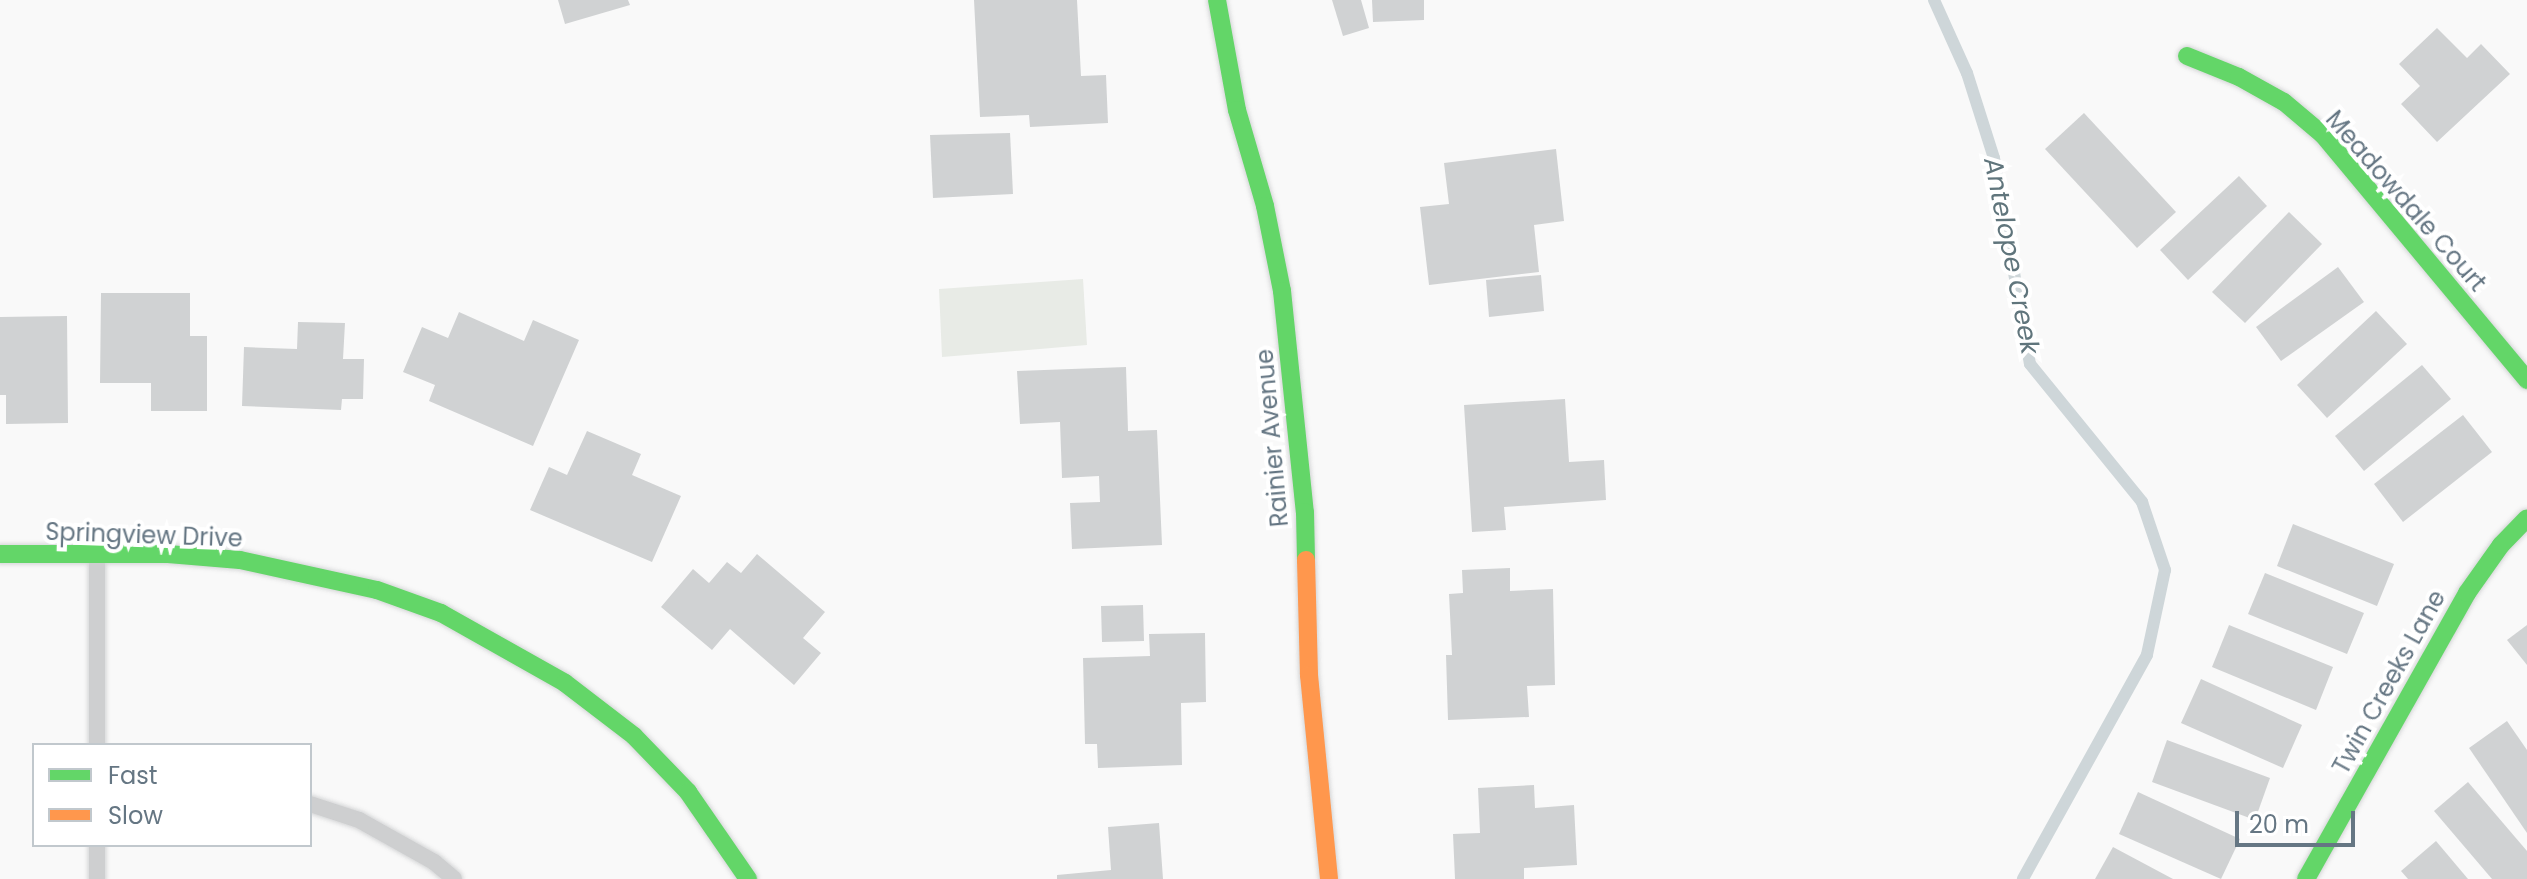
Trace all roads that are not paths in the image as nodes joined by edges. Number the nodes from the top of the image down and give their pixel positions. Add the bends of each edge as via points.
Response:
1 (1217, 0) edge
2 (2187, 56) dead end
3 (2527, 380) edge
4 (2527, 518) edge
5 (0, 554) edge
6 (97, 554) junction
7 (97, 743) edge
8 (312, 805) edge
9 (97, 847) edge
10 (97, 879) edge
11 (454, 879) edge
12 (748, 879) edge
13 (1329, 879) edge
14 (2306, 879) edge

1 - 13 street, Rainier Avenue via 1237,110 1265,206 1282,291 1305,512 1311,703
2 - 3 street, Meadowdale Court via 2284,102 2323,135
4 - 14 street, Twin Creeks Lane via 2467,593
5 - 6 street, Springview Drive
6 - 7 lane
6 - 12 street, Springview Drive via 240,560 377,590 441,613 565,683 634,736 688,792
8 - 11 lane via 359,820
9 - 10 lane

